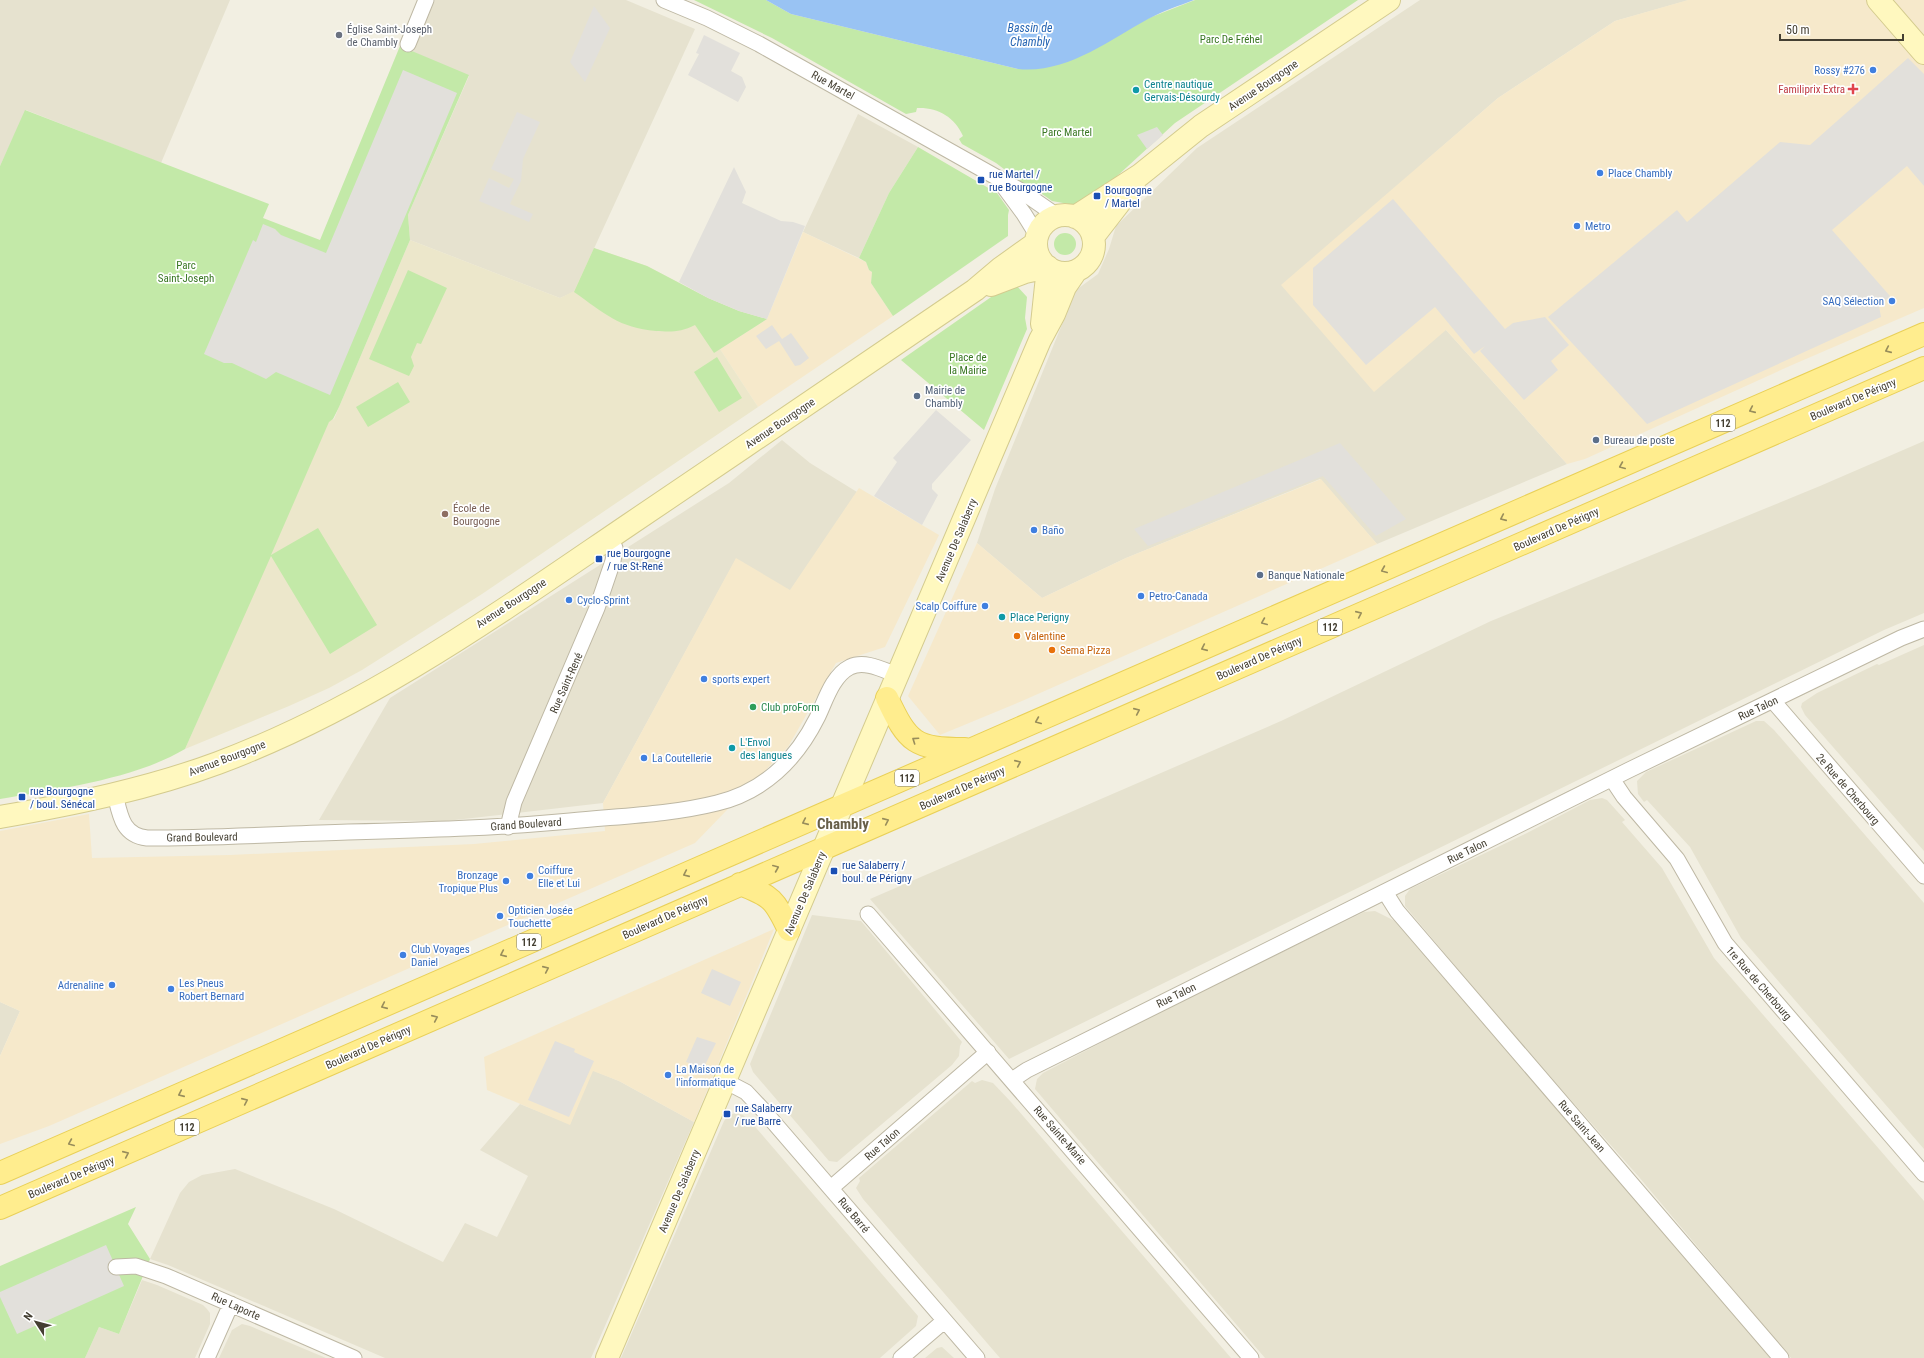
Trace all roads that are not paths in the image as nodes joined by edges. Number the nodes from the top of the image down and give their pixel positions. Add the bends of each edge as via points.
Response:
1 (426, 0) edge
2 (664, 0) edge
3 (1389, 0) edge
4 (1878, 0) edge
5 (408, 44) dead end
6 (1924, 52) edge
7 (1140, 175) junction
8 (997, 178) junction
9 (1066, 216) junction
10 (1093, 237) junction
11 (1036, 239) junction
12 (1048, 267) junction
13 (1076, 271) junction
14 (975, 290) junction
15 (1924, 334) edge
16 (1040, 340) junction
17 (1924, 368) edge
18 (610, 538) junction
19 (1924, 629) edge
20 (897, 675) junction
21 (887, 698) junction
22 (1773, 701) junction
23 (972, 749) junction
24 (1612, 779) junction
25 (115, 794) junction
26 (841, 806) junction
27 (0, 817) edge
28 (508, 827) junction
29 (824, 847) junction
30 (1924, 876) edge
31 (740, 884) junction
32 (1385, 892) junction
33 (868, 914) dead end
34 (789, 930) junction
35 (988, 1052) junction
36 (1012, 1080) junction
37 (725, 1081) junction
38 (0, 1173) edge
39 (1924, 1174) edge
40 (831, 1188) junction
41 (0, 1208) edge
42 (116, 1267) dead end
43 (231, 1304) junction
44 (944, 1320) junction
45 (207, 1358) edge
46 (354, 1358) edge
47 (607, 1358) edge
48 (901, 1358) edge
49 (977, 1358) edge
50 (1251, 1358) edge
51 (1781, 1358) edge

1 - 5 street
2 - 8 street, Rue Martel via 759,44
3 - 7 street, Avenue Bourgogne via 1201,126
4 - 6 street
7 - 9 street, Avenue Bourgogne
7 - 10 street, Avenue Bourgogne
8 - 9 street, Rue Martel
8 - 11 street, Rue Martel via 1024,214
9 - 10 street via 1085,224
9 - 11 street via 1045,223
10 - 13 street via 1090,257
11 - 12 street via 1039,257
11 - 14 street, Avenue Bourgogne
12 - 13 street via 1063,273
12 - 14 street, Avenue Bourgogne via 1025,272
12 - 16 street, Avenue De Salaberry
13 - 16 street, Avenue De Salaberry via 1068,282
14 - 18 street, Avenue Bourgogne
15 -> 23 main road, 112
16 - 20 street, Avenue De Salaberry
29 -> 17 main road, Boulevard De Périgny / 112
18 - 25 street, Avenue Bourgogne via 434,653 351,703 299,729 220,762 157,784
18 - 28 street, Rue Saint-René via 615,550 607,581 585,641 511,809
19 - 22 street, Rue Talon
20 - 21 street, Avenue De Salaberry
20 - 28 street, Grand Boulevard via 860,665 846,670 836,680 809,733 792,757 769,779 739,796 692,808
23 -> 21 main road via 935,748 914,741 903,729
21 - 26 street, Avenue De Salaberry
22 - 24 street, Rue Talon
22 - 30 street, 2e Rue de Cherbourg
23 - 26 main road, 112
24 - 32 street, Rue Talon
24 - 39 street, 1re Rue de Cherbourg via 1624,797 1677,859 1725,943
25 - 27 street, Avenue Bourgogne
25 - 28 street, Grand Boulevard via 126,828 135,836 147,838
26 - 29 street, Avenue De Salaberry
26 -> 38 main road, 112
31 -> 29 main road, Boulevard De Périgny / 112
29 - 34 street, Avenue De Salaberry
31 - 34 main road via 770,898 779,909
41 -> 31 main road, Boulevard De Périgny / 112
32 - 36 street, Rue Talon via 1034,1066
32 - 51 street, Rue Saint-Jean via 1397,911
33 - 35 street, Rue Sainte-Marie
34 - 37 street, Avenue De Salaberry
35 - 36 street, Rue Sainte-Marie
35 - 40 street, Rue Talon
36 - 50 street, Rue Sainte-Marie
37 - 40 street, Rue Barré via 746,1092
37 - 47 street, Avenue De Salaberry
40 - 44 street, Rue Barré
42 - 43 street, Rue Laporte via 136,1266 156,1272
43 - 45 street
43 - 46 street, Rue Laporte
44 - 48 street
44 - 49 street, Rue Barré

